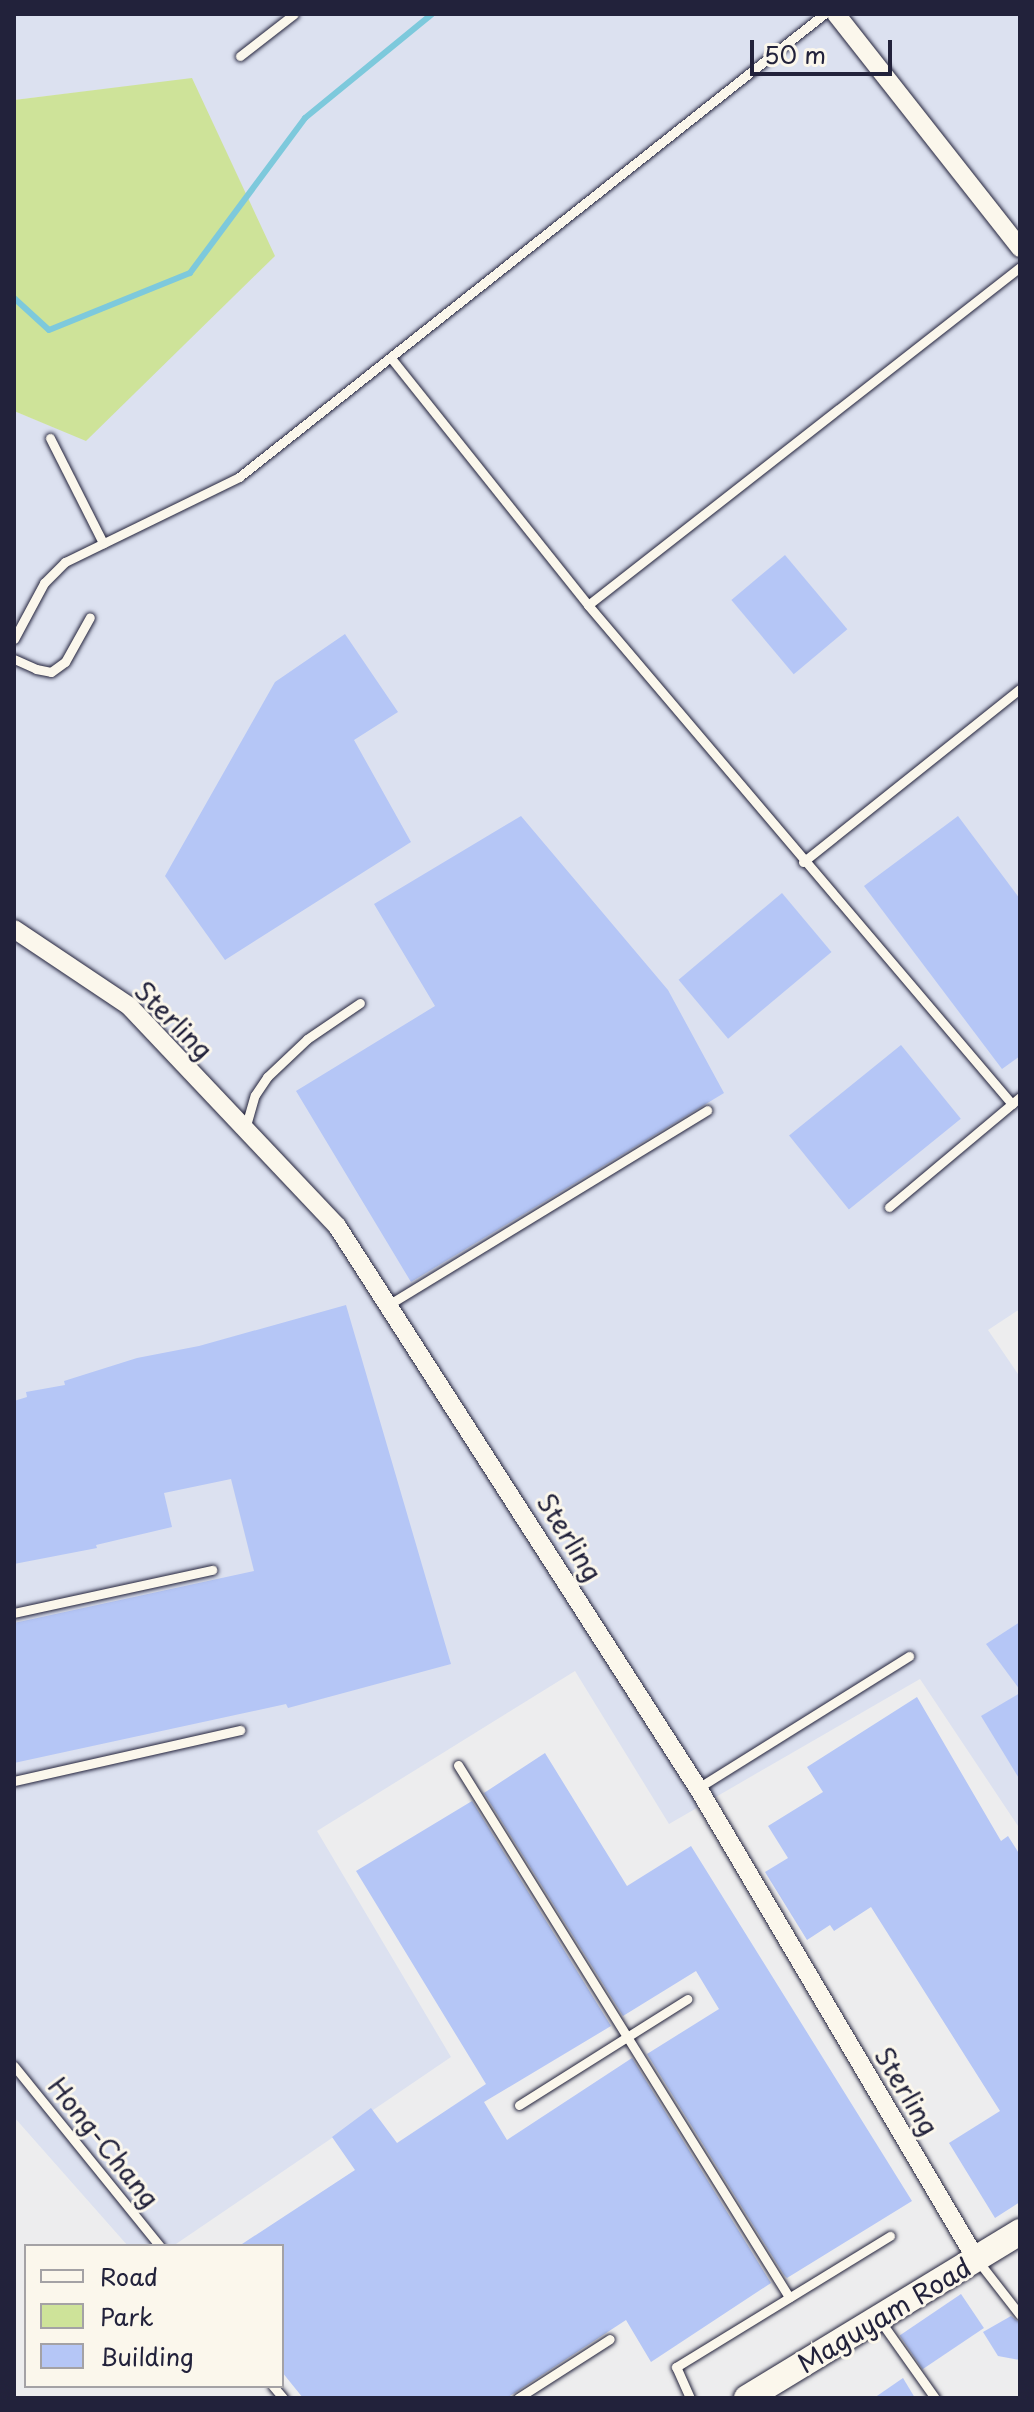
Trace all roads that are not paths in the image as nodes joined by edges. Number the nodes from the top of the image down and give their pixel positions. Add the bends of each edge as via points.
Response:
1 (294, 14) edge
2 (824, 14) edge
3 (836, 14) edge
4 (240, 56) dead end
5 (1020, 248) edge
6 (1020, 267) edge
7 (391, 358) junction
8 (50, 438) dead end
9 (103, 543) junction
10 (588, 605) junction
11 (90, 617) dead end
12 (14, 639) edge
13 (14, 659) edge
14 (1020, 689) edge
15 (803, 862) junction
16 (14, 929) edge
17 (360, 1003) dead end
18 (1016, 1101) edge
19 (707, 1110) dead end
20 (245, 1129) junction
21 (889, 1207) dead end
22 (388, 1305) junction
23 (212, 1570) dead end
24 (14, 1613) edge
25 (909, 1656) dead end
26 (240, 1730) dead end
27 (458, 1765) dead end
28 (14, 1781) edge
29 (698, 1788) junction
30 (687, 1999) dead end
31 (628, 2037) junction
32 (14, 2066) edge
33 (519, 2105) dead end
34 (1020, 2232) edge
35 (890, 2236) dead end
36 (158, 2244) edge
37 (976, 2259) junction
38 (789, 2297) junction
39 (1020, 2315) edge
40 (878, 2318) junction
41 (610, 2339) dead end
42 (518, 2398) edge
43 (690, 2398) edge
44 (747, 2398) edge
45 (935, 2398) edge

1 - 4 lane
2 - 7 lane
3 - 5 street
6 - 10 lane
7 - 9 lane via 239,477
7 - 10 lane
8 - 9 lane
9 - 12 lane via 53,572
10 - 15 lane
11 - 13 lane via 65,662 51,672
14 - 15 lane
15 - 18 lane
16 - 20 street, Sterling via 129,1006
17 - 20 lane via 281,1061 255,1095
18 - 21 lane
19 - 22 lane
20 - 22 street, Sterling via 337,1226
22 - 29 street, Sterling
23 - 24 lane
25 - 29 lane
26 - 28 lane
27 - 31 lane
29 - 37 street, Sterling
30 - 31 lane
31 - 33 lane
31 - 38 lane
32 - 36 lane, Hong-Chang
34 - 37 main road, Maguyam Road
35 - 38 lane
37 - 39 lane
37 - 40 main road, Maguyam Road
38 - 43 lane via 676,2367
40 - 44 main road, Maguyam Road
40 - 45 lane
41 - 42 lane

